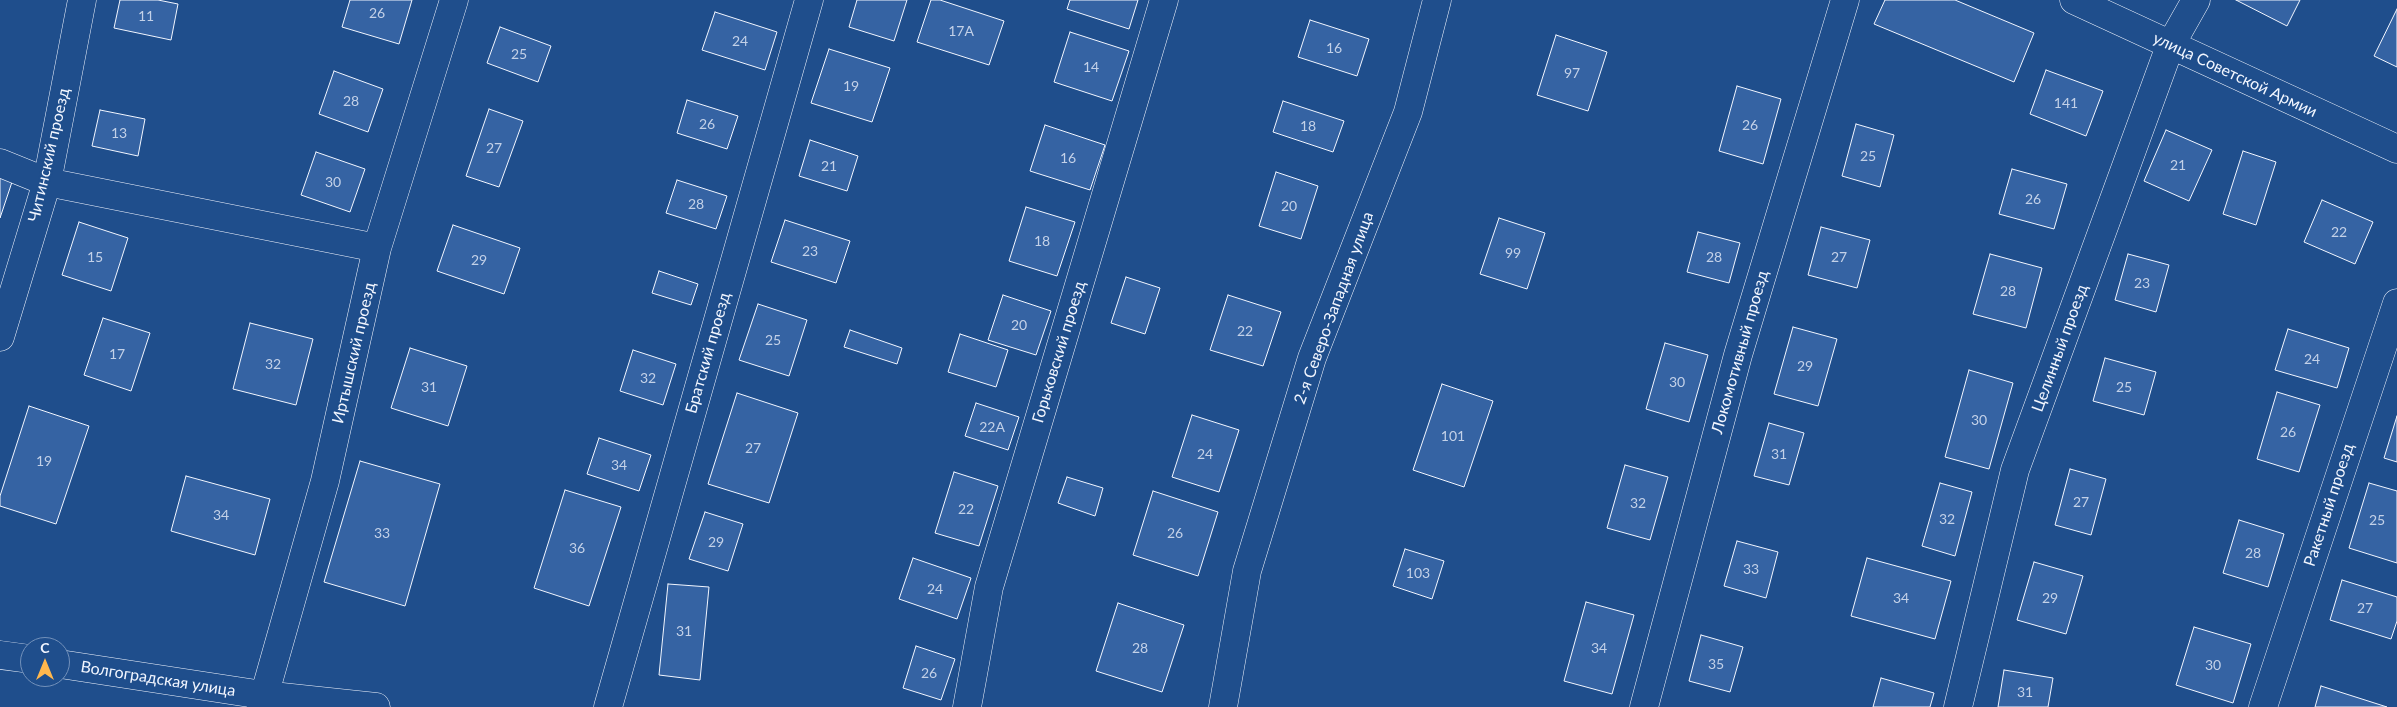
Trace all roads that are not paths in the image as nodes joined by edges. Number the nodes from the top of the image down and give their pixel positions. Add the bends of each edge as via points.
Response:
1 (82, 0) edge
2 (454, 0) edge
3 (809, 0) edge
4 (1164, 0) edge
5 (1437, 0) edge
6 (1845, 0) edge
7 (2074, 0) edge
8 (2196, 0) edge
9 (2170, 46) junction
10 (2397, 149) edge
11 (0, 163) edge
12 (47, 182) junction
13 (377, 248) junction
14 (2397, 303) edge
15 (0, 337) edge
16 (0, 655) edge
17 (20, 658) edge
18 (70, 666) edge
19 (262, 701) edge
20 (376, 707) edge
21 (608, 707) edge
22 (967, 707) edge
23 (1223, 707) edge
24 (1644, 707) edge
25 (1958, 707) edge
26 (2263, 707) edge

1 - 12 street, Читинский проезд
2 - 13 street, Иртышский проезд
3 - 21 street, Братский проезд
4 - 22 street, Горьковский проезд via 989,587
5 - 23 street, 2-я Северо-Западная улица via 1408,112 1312,358 1258,534 1247,572
6 - 24 street, Локомотивный проезд via 1738,355
7 - 9 street, улица Советской Армии
8 - 9 street, Целинный проезд
9 - 10 street, улица Советской Армии
9 - 25 street, Целинный проезд via 2015,470
11 - 12 street
12 - 13 street
12 - 15 street, Читинский проезд
13 - 19 street, Иртышский проезд via 326,481
14 - 26 street, Ракетный проезд
16 - 17 street
18 - 19 street, Волгоградская улица
19 - 20 street, Волгоградская улица

